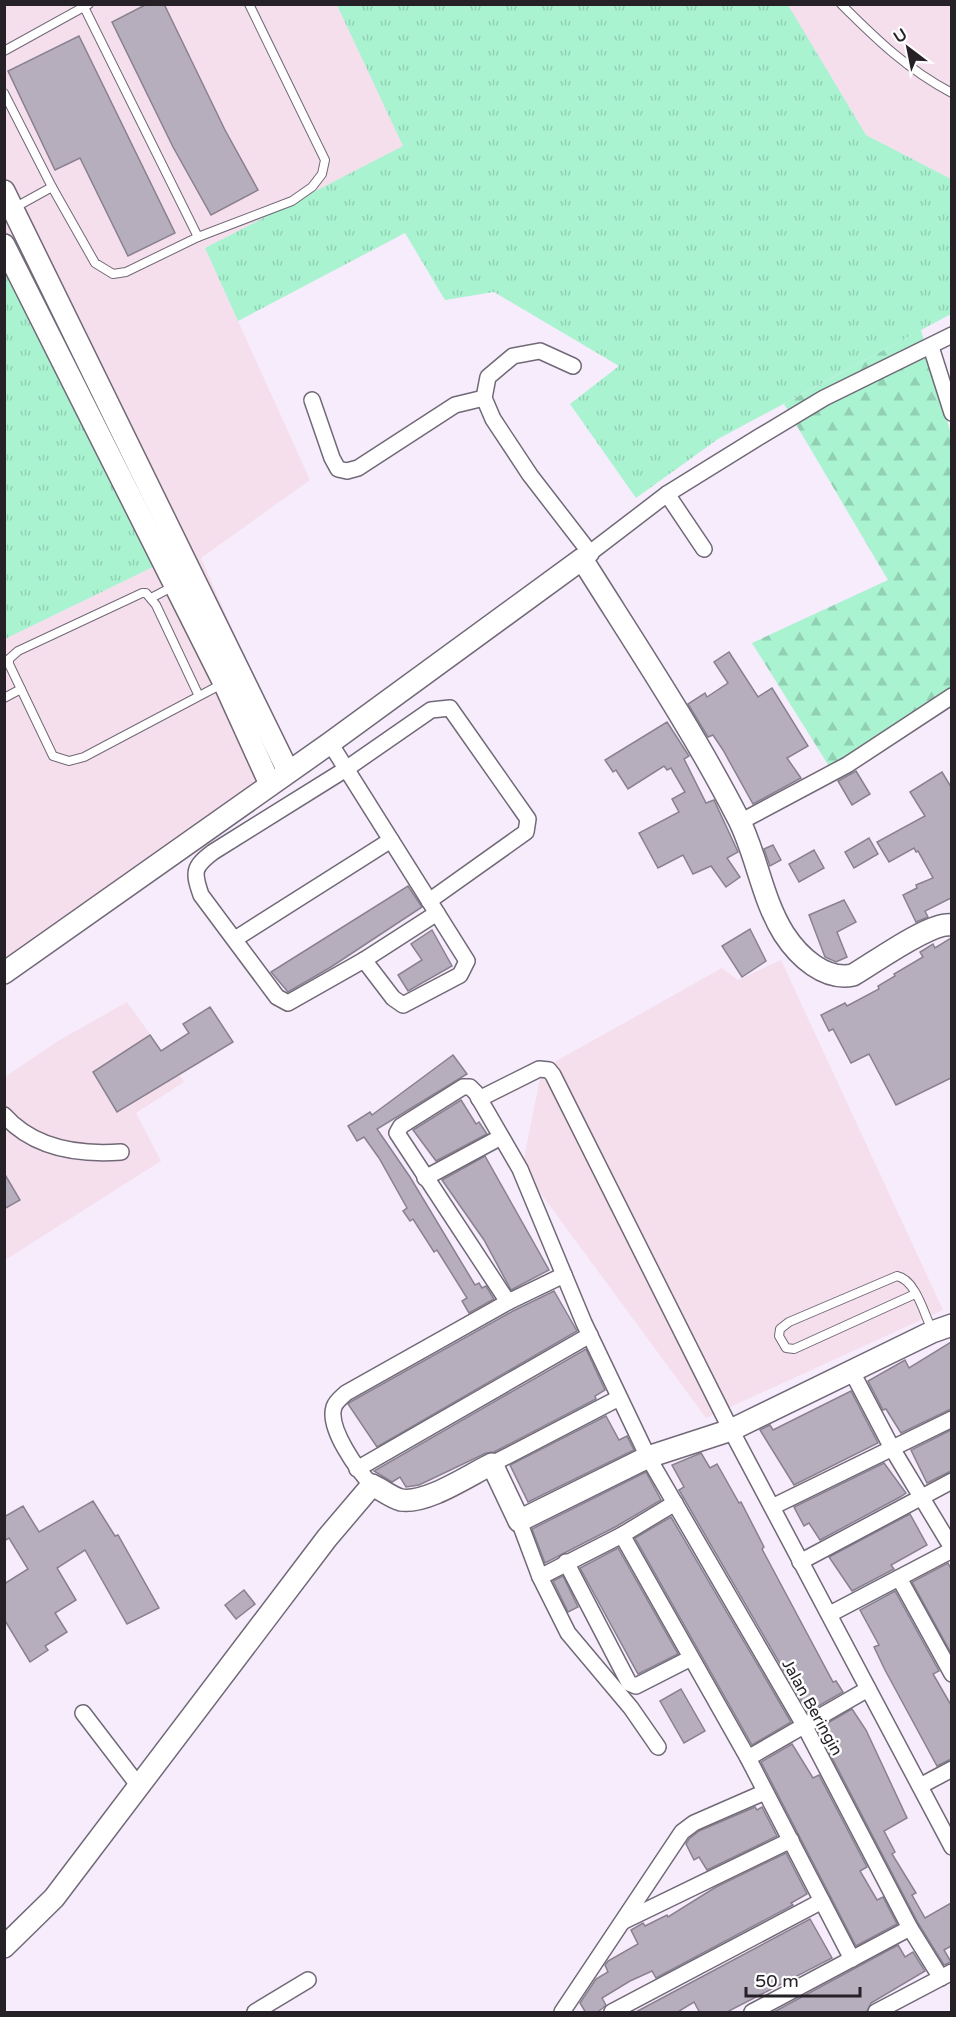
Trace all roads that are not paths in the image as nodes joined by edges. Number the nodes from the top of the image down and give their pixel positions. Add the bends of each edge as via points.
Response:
1 (249, 4) edge
2 (841, 4) edge
3 (87, 6) edge
4 (4, 51) edge
5 (4, 93) edge
6 (951, 93) edge
7 (52, 187) junction
8 (7, 204) edge
9 (198, 237) junction
10 (4, 245) edge
11 (951, 335) edge
12 (931, 347) junction
13 (573, 366) dead end
14 (484, 398) junction
15 (312, 400) dead end
16 (951, 413) edge
17 (150, 488) junction
18 (667, 494) junction
19 (130, 497) junction
20 (704, 549) dead end
21 (586, 557) junction
22 (175, 586) junction
23 (151, 598) junction
24 (224, 683) junction
25 (21, 689) junction
26 (198, 694) junction
27 (951, 696) edge
28 (4, 698) edge
29 (330, 742) junction
30 (346, 769) junction
31 (288, 771) junction
32 (270, 784) junction
33 (740, 822) junction
34 (392, 840) junction
35 (433, 907) junction
36 (951, 925) edge
37 (235, 939) junction
38 (364, 960) junction
39 (4, 973) edge
40 (479, 1099) junction
41 (4, 1115) edge
42 (501, 1137) junction
43 (122, 1152) dead end
44 (425, 1178) junction
45 (564, 1275) junction
46 (915, 1294) junction
47 (508, 1302) junction
48 (942, 1328) edge
49 (590, 1335) junction
50 (851, 1370) junction
51 (619, 1398) junction
52 (951, 1419) edge
53 (731, 1430) junction
54 (893, 1450) junction
55 (648, 1457) junction
56 (492, 1464) junction
57 (357, 1469) junction
58 (951, 1481) edge
59 (372, 1485) junction
60 (922, 1497) junction
61 (675, 1503) junction
62 (772, 1507) junction
63 (519, 1521) junction
64 (622, 1534) junction
65 (951, 1549) edge
66 (801, 1562) junction
67 (566, 1563) junction
68 (540, 1577) junction
69 (899, 1578) junction
70 (830, 1614) junction
71 (691, 1658) junction
72 (951, 1674) edge
73 (868, 1689) junction
74 (83, 1713) dead end
75 (804, 1725) junction
76 (658, 1747) dead end
77 (748, 1758) junction
78 (951, 1769) edge
79 (138, 1785) junction
80 (920, 1786) junction
81 (765, 1792) junction
82 (791, 1840) junction
83 (951, 1845) edge
84 (822, 1901) junction
85 (624, 1921) junction
86 (910, 1928) junction
87 (4, 1947) edge
88 (852, 1959) junction
89 (946, 1975) edge
90 (308, 1980) dead end
91 (255, 2013) edge
92 (562, 2013) edge
93 (612, 2013) edge
94 (752, 2013) edge
95 (876, 2013) edge

1 - 9 lane via 326,159 322,174 312,187 292,201
2 - 6 lane via 886,50
3 - 4 lane
3 - 9 lane
5 - 7 lane
7 - 8 lane
7 - 9 lane via 95,263 113,274 126,272
8 - 17 street
10 - 19 street
11 - 12 street
12 - 16 street
12 - 18 street via 824,398
13 - 14 street via 540,351 513,356 488,377
14 - 15 street via 455,405 358,468 347,471 338,469 332,458
14 - 21 street via 493,419
17 - 19 street
17 - 31 street
18 - 20 street
18 - 21 street
19 - 22 street
21 - 29 street
21 - 33 street
22 - 23 lane
22 - 24 street
23 - 25 lane via 142,593 13,655 9,664
23 - 26 lane
24 - 26 lane
24 - 32 street
25 - 26 lane via 53,756 69,761 84,757
25 - 28 lane
27 - 33 street via 847,765
29 - 30 street
29 - 31 street
30 - 34 street
30 - 35 street via 431,710 450,708 528,819 526,832
30 - 37 street via 200,861 195,869 201,895
31 - 32 street
32 - 39 street
33 - 36 street via 784,934 804,958 829,974 840,978 853,975 928,929 944,923
34 - 35 street
34 - 37 street
35 - 38 street
35 - 38 street via 467,961 460,975 403,1005
37 - 38 street via 277,997 288,1003
40 - 42 street, Jalan Beringin
40 - 44 street via 470,1087 463,1087 400,1126 399,1139
40 - 53 street via 539,1069 549,1070 553,1075
41 - 43 street via 17,1130 67,1150 90,1154
42 - 44 street
42 - 45 street, Jalan Beringin via 520,1169
44 - 47 street
45 - 47 street
45 - 49 street, Jalan Beringin
46 - 46 lane via 904,1278 897,1276 789,1322 780,1329 779,1336 786,1348 794,1349
46 - 48 lane
47 - 57 street via 346,1393 337,1402 333,1419
48 - 50 street
49 - 51 street, Jalan Beringin
49 - 57 street
50 - 53 street
50 - 54 street
51 - 55 street, Jalan Beringin
51 - 56 street
52 - 54 street
53 - 55 street
53 - 62 street
54 - 60 street
54 - 62 street
55 - 61 street, Jalan Beringin
55 - 63 street
56 - 59 street via 427,1497 413,1500 400,1500
56 - 63 street
57 - 59 street
58 - 60 street
59 - 79 street
60 - 65 street
60 - 66 street
61 - 64 street
61 - 75 street, Jalan Beringin
62 - 66 street
63 - 68 street
64 - 67 street
64 - 71 street
65 - 69 street
66 - 70 street
67 - 68 street
67 - 71 street via 629,1683 636,1686
68 - 76 street via 568,1633
69 - 70 street
69 - 72 street
70 - 73 street
71 - 77 street
73 - 75 street
73 - 80 street
74 - 79 street
75 - 77 street
75 - 86 street, Jalan Beringin
77 - 81 street
78 - 80 street
79 - 87 street via 54,1898
80 - 83 street
81 - 82 street
81 - 85 street via 682,1832
82 - 84 street
82 - 85 street
84 - 88 street
84 - 93 street
85 - 92 street
86 - 88 street
86 - 89 street, Jalan Beringin
88 - 94 street
89 - 95 street
90 - 91 street

